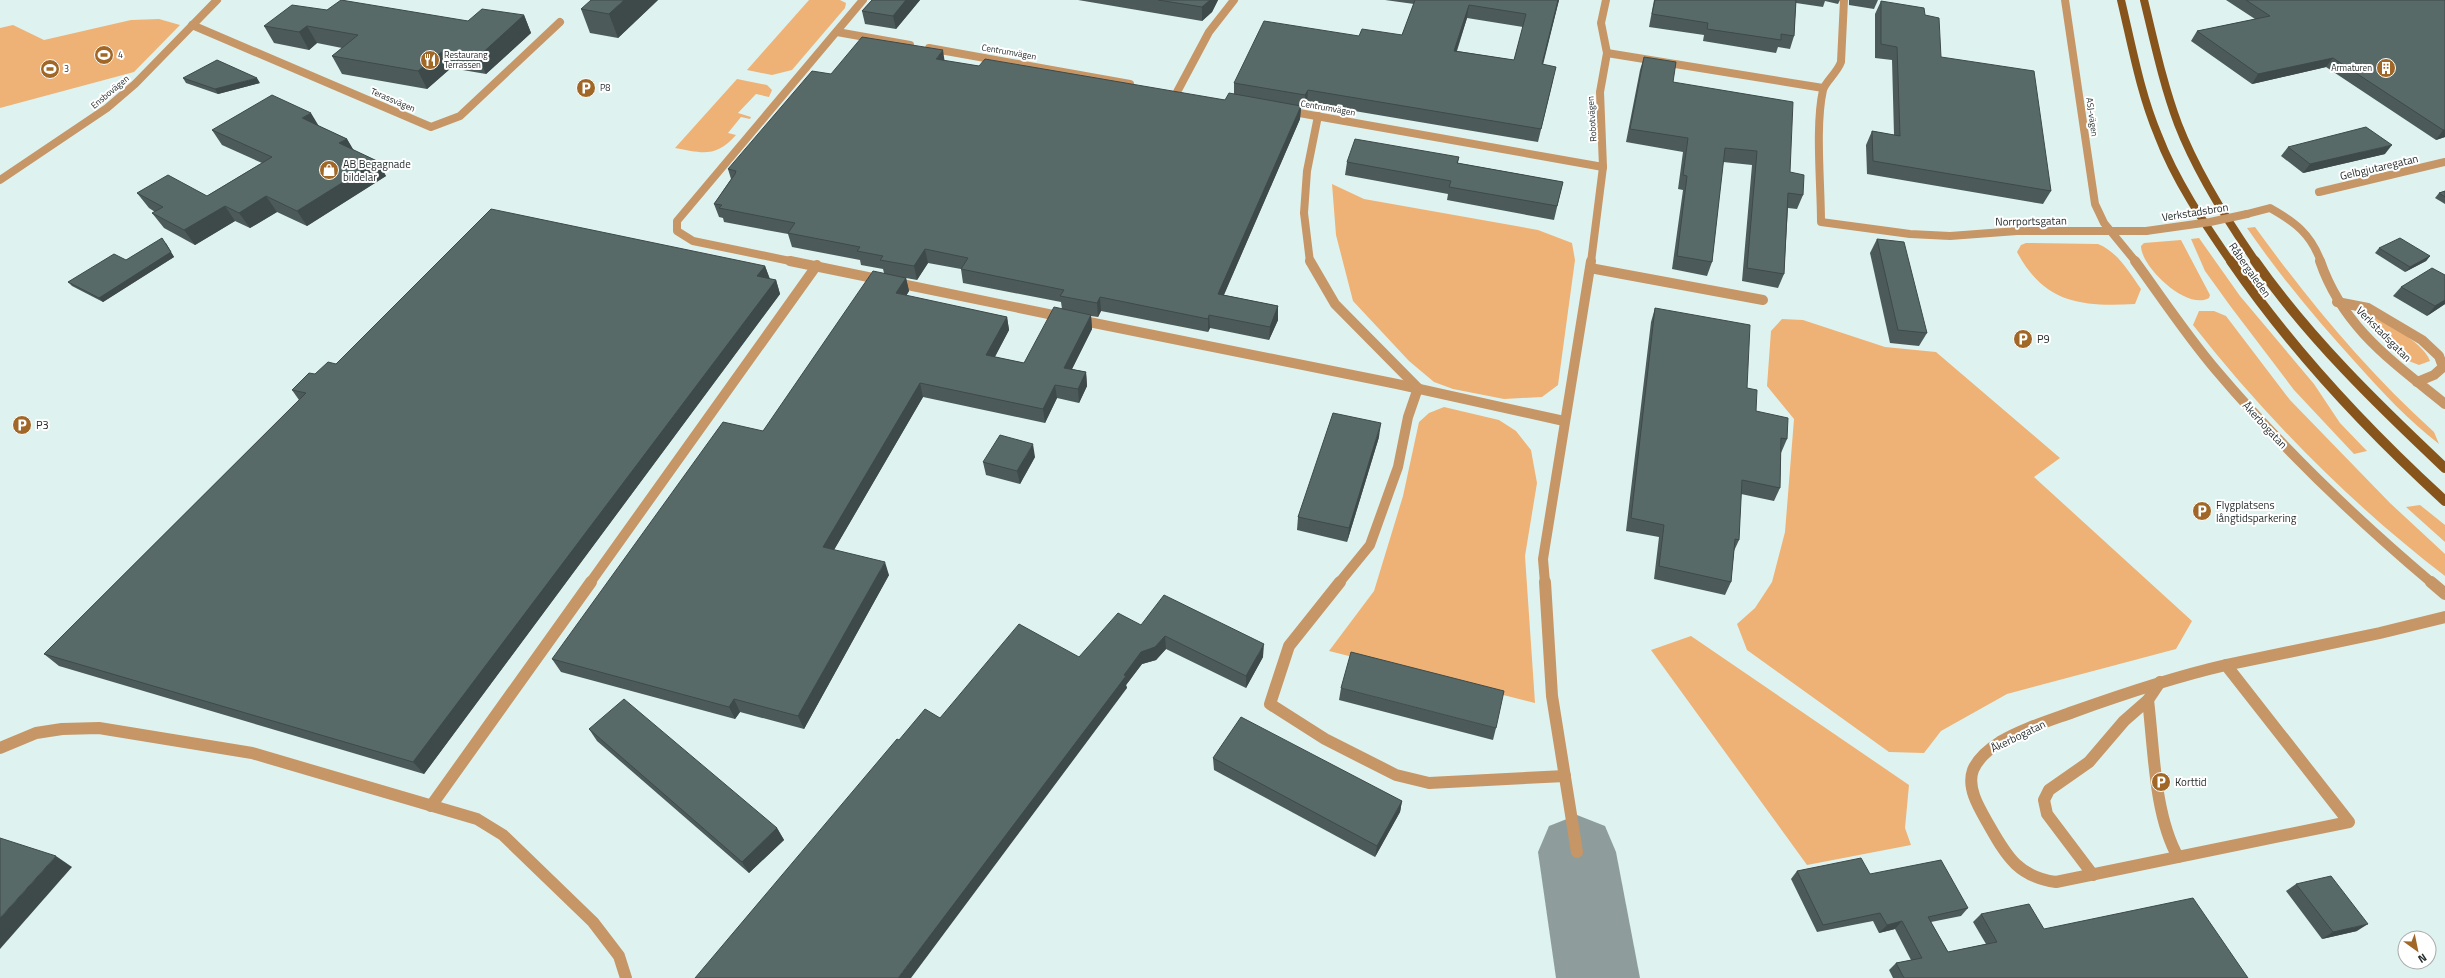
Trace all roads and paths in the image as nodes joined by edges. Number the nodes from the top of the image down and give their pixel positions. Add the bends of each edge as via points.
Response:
1 (217, 0) edge
2 (863, 0) edge
3 (1234, 0) edge
4 (1606, 0) edge
5 (1844, 0) edge
6 (2064, 0) edge
7 (2121, 0) edge
8 (2144, 0) edge
9 (560, 22) dead end
10 (192, 25) junction
11 (837, 32) junction
12 (1607, 53) junction
13 (1140, 85) edge
14 (1822, 88) junction
15 (1177, 92) edge
16 (1279, 110) edge
17 (1318, 116) junction
18 (2445, 162) edge
19 (2435, 164) junction
20 (1603, 167) junction
21 (2445, 170) edge
22 (0, 180) edge
23 (2319, 192) dead end
24 (2247, 214) joint
25 (2112, 232) junction
26 (817, 266) junction
27 (1590, 268) junction
28 (1763, 300) dead end
29 (2337, 302) junction
30 (2417, 382) junction
31 (1418, 388) junction
32 (2445, 404) edge
33 (1564, 421) junction
34 (2445, 468) edge
35 (2445, 501) edge
36 (2445, 594) edge
37 (2445, 617) edge
38 (2226, 665) junction
39 (2160, 682) junction
40 (2148, 700) junction
41 (0, 748) edge
42 (1565, 776) junction
43 (431, 806) junction
44 (1577, 852) dead end
45 (2178, 857) junction
46 (2093, 875) junction
47 (626, 978) edge

1 - 10 street, Ensbovägen
2 - 11 street
3 - 15 street via 1209,32
4 - 12 street, Robotvägen via 1600,23
5 - 14 street via 1841,62 1838,71
6 - 25 street, ASJ-vägen via 2095,204
7 - 35 main road, Råbergaleden via 2144,96 2158,134 2169,160 2220,248 2253,295 2322,379 2379,439
8 - 34 main road, Råbergaleden via 2169,98 2184,139 2214,196 2244,243 2316,337 2356,382
9 - 10 street, Terassvägen via 460,116 431,127
10 - 22 street, Ensbovägen via 108,108
11 - 13 street, Centrumvägen
11 - 26 street via 723,164 678,221 677,231 693,241
12 - 14 street
12 - 20 street, Robotvägen via 1600,92
14 - 25 street, Norrportsgatan via 1821,222 1910,234 1950,236 2017,231
16 - 17 street, Centrumvägen
17 - 20 street, Centrumvägen
17 - 31 street via 1307,171 1304,213 1310,263 1335,304
18 - 19 street, Gelbgjutaregatan
19 - 21 street
19 - 23 street, Gelbgjutaregatan
20 - 27 street, Robotvägen
24 - 25 street, Verkstadsbron, bridge via 2210,222
24 - 29 street, Verkstadsgatan via 2270,208 2296,223 2307,234 2317,251
25 - 36 street, Åkerbogatan via 2215,369 2253,412 2299,461 2399,556
26 - 31 street
26 - 43 street
27 - 28 street
27 - 33 street, Robotvägen
29 - 30 street, Verkstadsgatan via 2386,356
29 - 30 street, Verkstadsgatan via 2368,308 2422,340 2439,356 2443,368
30 - 32 street, Verkstadsgatan
31 - 33 street
31 - 42 street via 1408,417 1398,467 1370,545 1289,646 1270,704 1325,739 1396,775 1429,783
33 - 42 street, Robotvägen via 1543,559 1552,696
37 - 38 street, Åkerbogatan via 2382,633
38 - 39 street, Åkerbogatan
38 - 45 street, Åkerbogatan via 2349,822
39 - 40 street
39 - 46 street, Åkerbogatan via 2059,717 1992,747 1980,759 1973,772 1972,787 1978,804 2005,852 2020,870 2039,881 2056,882
40 - 45 street via 2162,815 2168,840
40 - 46 street via 2124,721 2089,762 2049,790 2044,800 2047,814
41 - 43 street via 36,733 99,728 252,753
42 - 44 street, Robotvägen
43 - 47 street via 477,819 503,835 593,922 619,956
45 - 46 street, Åkerbogatan

